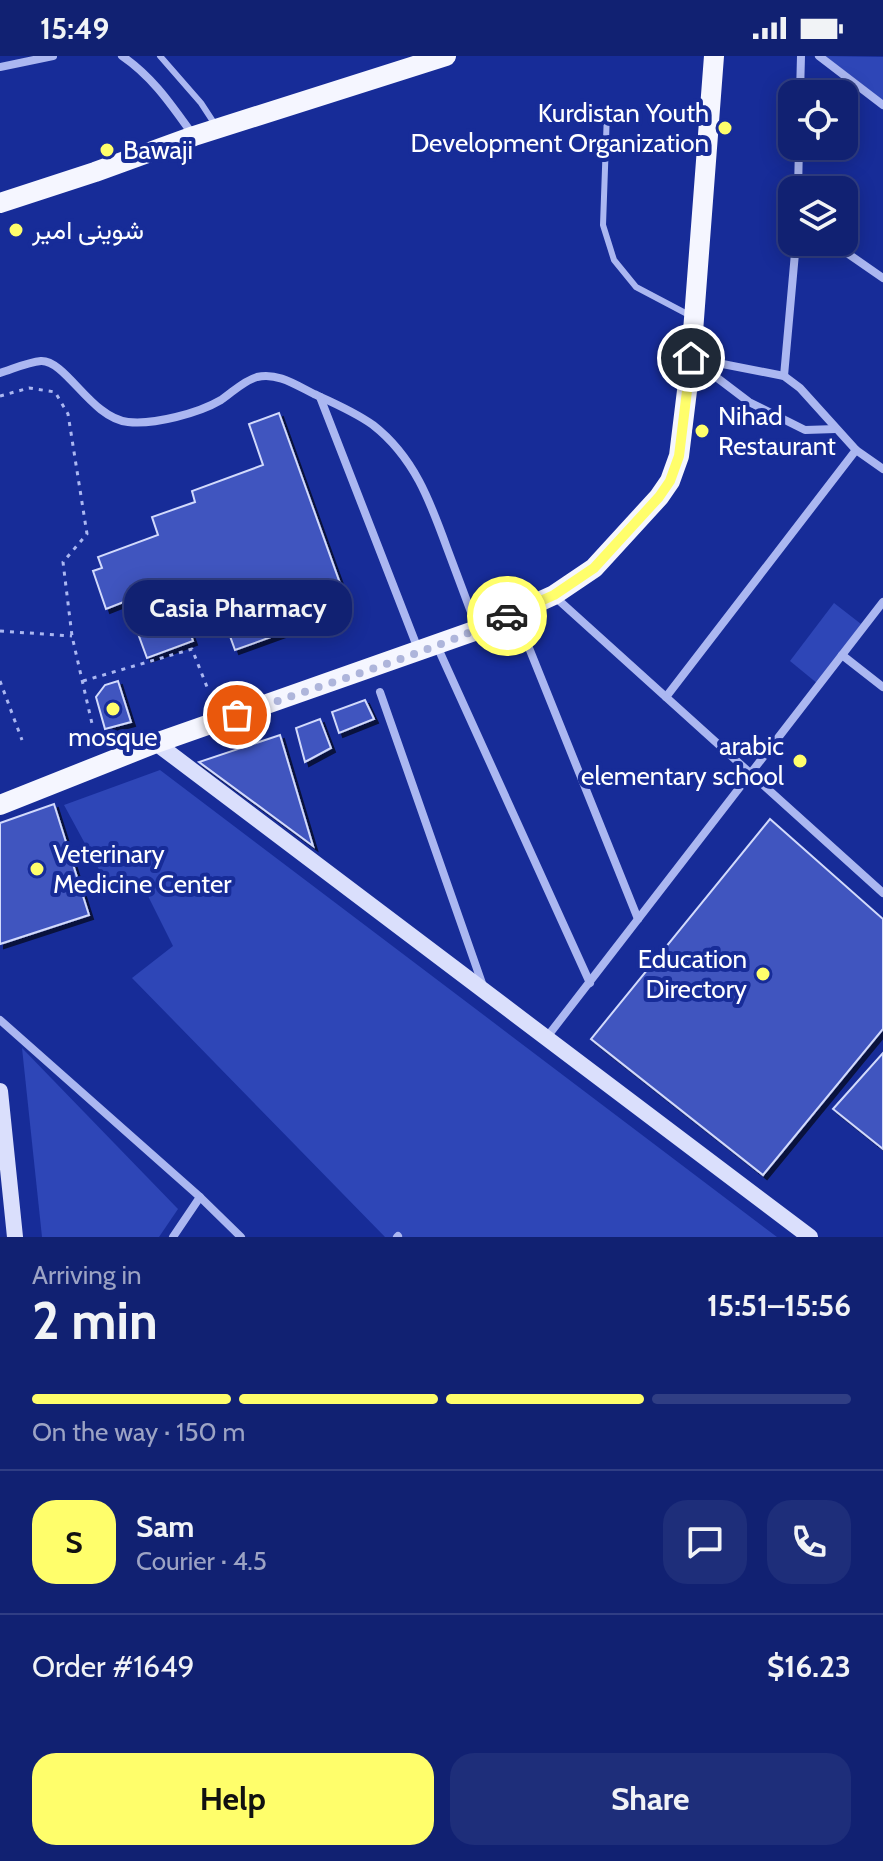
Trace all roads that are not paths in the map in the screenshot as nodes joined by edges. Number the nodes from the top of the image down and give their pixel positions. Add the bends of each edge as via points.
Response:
1 (53, 56) edge
2 (122, 56) edge
3 (160, 56) edge
4 (446, 56) edge
5 (801, 56) edge
6 (819, 56) edge
7 (36, 57) edge
8 (713, 58) edge
9 (0, 67) edge
10 (800, 80) edge
11 (883, 105) edge
12 (607, 112) dead end
13 (218, 129) junction
14 (194, 136) junction
15 (0, 203) edge
16 (795, 256) edge
17 (851, 256) edge
18 (883, 278) edge
19 (694, 317) junction
20 (691, 358) junction
21 (0, 373) edge
22 (784, 376) junction
23 (319, 396) junction
24 (836, 429) junction
25 (856, 450) junction
26 (883, 469) edge
27 (554, 595) junction
28 (883, 602) edge
29 (515, 613) junction
30 (477, 630) junction
31 (428, 648) junction
32 (842, 655) junction
33 (883, 687) edge
34 (380, 692) dead end
35 (666, 697) junction
36 (156, 743) junction
37 (750, 774) junction
38 (0, 805) edge
39 (883, 893) edge
40 (638, 919) junction
41 (590, 983) junction
42 (485, 990) junction
43 (0, 1020) edge
44 (547, 1037) junction
45 (0, 1091) edge
46 (200, 1197) junction
47 (11, 1235) edge
48 (173, 1237) edge
49 (241, 1237) edge
50 (810, 1237) edge

1 - 7 street
2 - 14 street via 157,86
3 - 13 lane
4 - 13 main road
5 - 10 street
6 - 11 street
7 - 9 street
8 - 19 main road
12 - 19 lane via 603,225 614,260 636,287
13 - 14 main road
14 - 15 main road
16 - 22 street
17 - 18 street
19 - 20 main road
20 - 22 street
20 - 24 street via 749,402 805,430
20 - 27 main road via 679,456 670,481 594,568
21 - 23 street via 40,361 51,363 89,401 123,422 184,416 260,376 280,378
22 - 24 street
23 - 30 street via 372,425 413,468
23 - 31 street
24 - 25 street
25 - 26 street
25 - 35 street
27 - 29 main road
27 - 35 street
28 - 32 street
29 - 30 main road
29 - 40 street
30 - 31 main road
31 - 36 main road
31 - 41 street
32 - 33 street
32 - 37 street
34 - 42 street
35 - 37 street
36 - 38 main road
36 - 42 street
37 - 39 street
37 - 40 street
40 - 41 street
41 - 44 street
42 - 44 street
43 - 46 street
44 - 50 street
45 - 47 street
46 - 48 street
46 - 49 street

